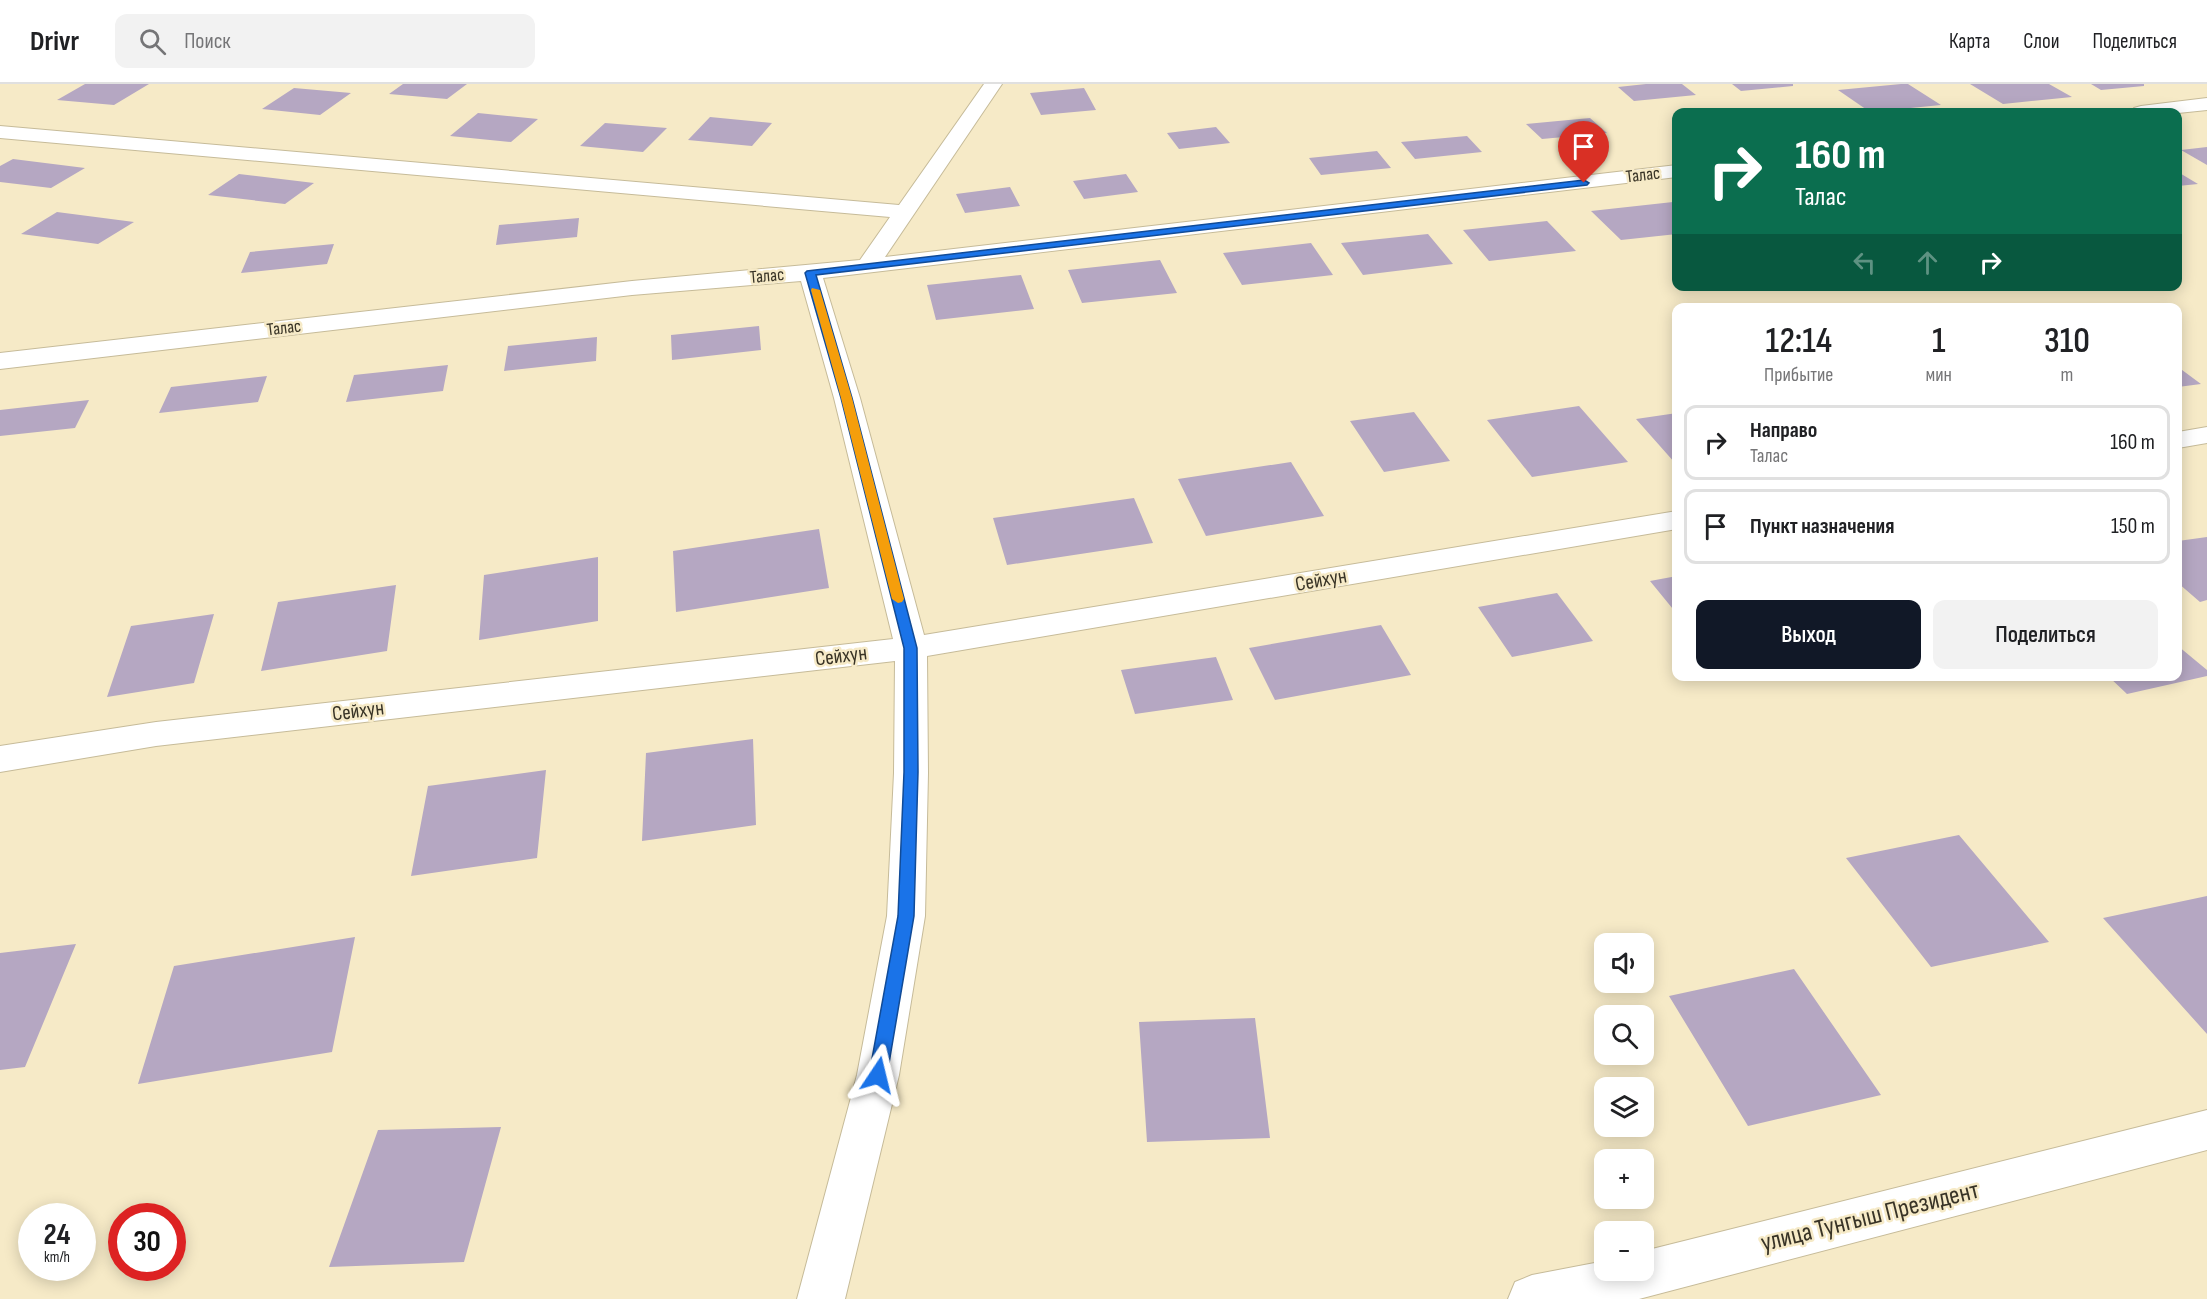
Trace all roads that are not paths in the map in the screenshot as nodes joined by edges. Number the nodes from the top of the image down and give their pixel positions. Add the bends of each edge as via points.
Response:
1 (993, 84) edge
2 (2207, 104) edge
3 (2174, 108) edge
4 (0, 132) edge
5 (1672, 172) edge
6 (903, 212) junction
7 (868, 265) junction
8 (810, 273) junction
9 (0, 361) edge
10 (2207, 435) edge
11 (2182, 439) edge
12 (1672, 521) edge
13 (911, 648) junction
14 (0, 759) edge
15 (2207, 1130) edge
16 (820, 1299) edge
17 (1532, 1299) edge

1 - 6 street
2 - 3 street
4 - 6 street
5 - 7 street, Талас
6 - 7 street
7 - 8 street, Талас
8 - 9 street, Талас via 632,288
8 - 13 street via 847,398
10 - 11 street
12 - 13 street, Сейхун
13 - 14 street, Сейхун via 156,734
13 - 16 street via 906,916 878,1075
15 - 17 street, улица Тунгыш Президент via 1603,1285

